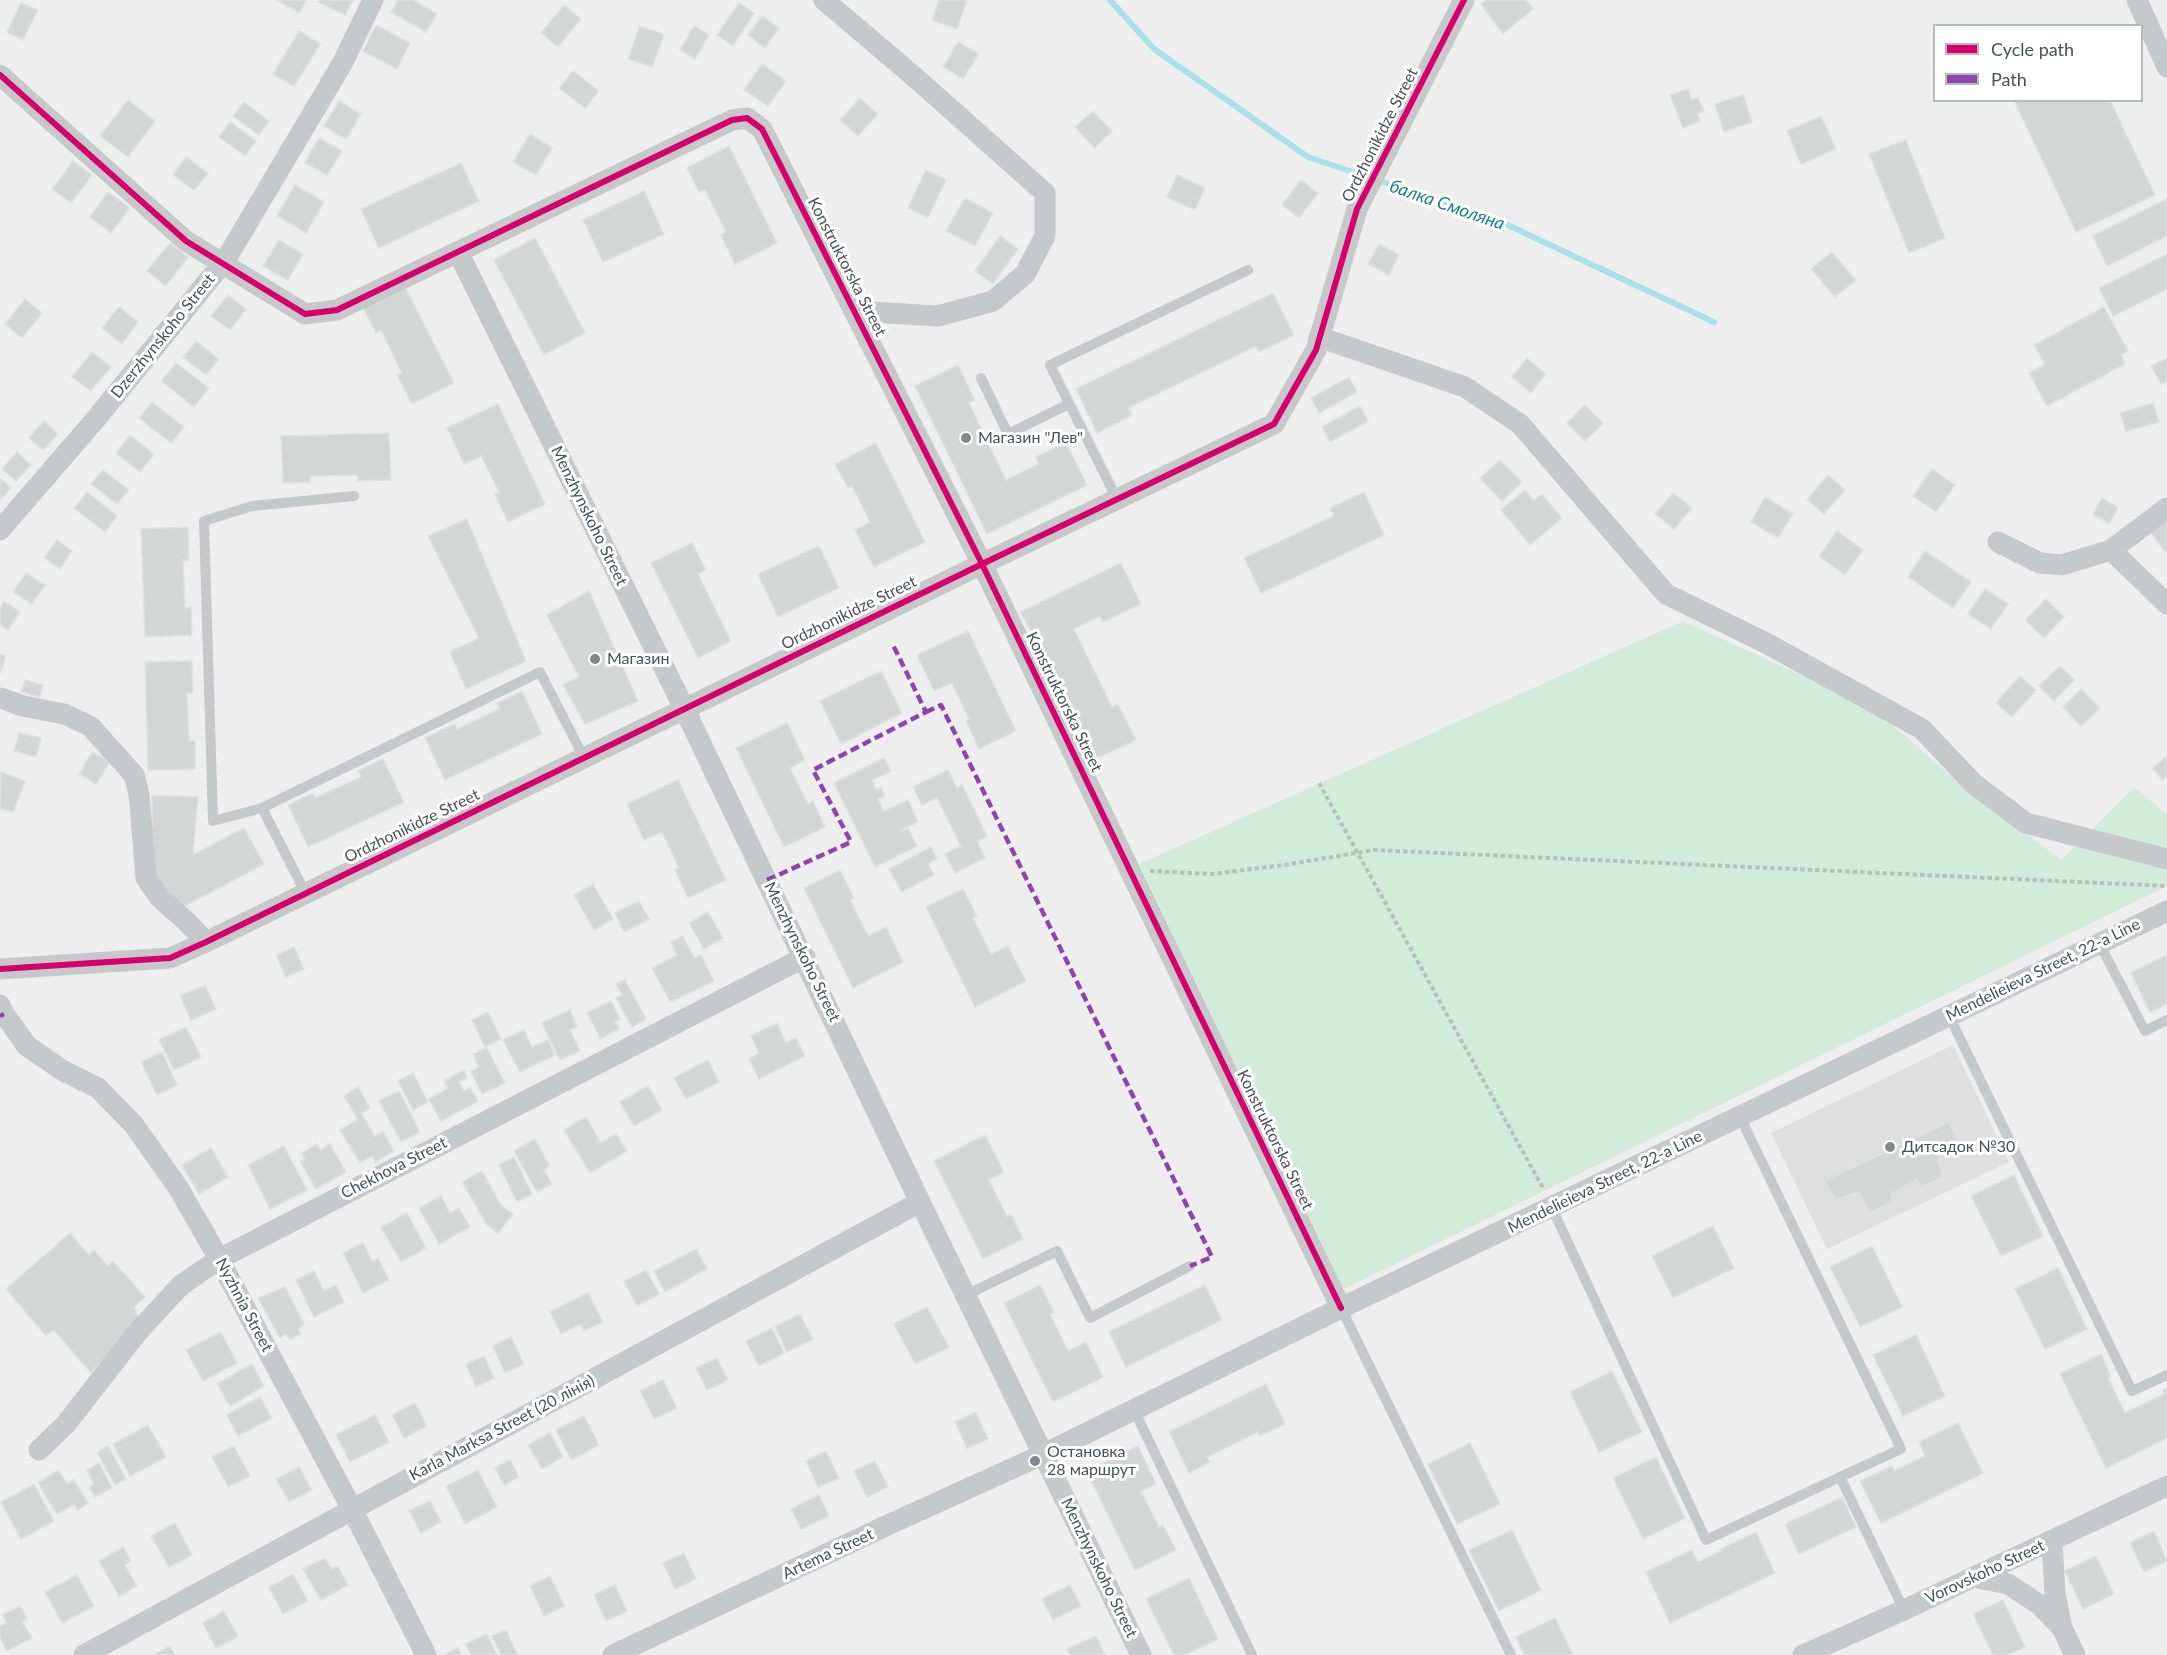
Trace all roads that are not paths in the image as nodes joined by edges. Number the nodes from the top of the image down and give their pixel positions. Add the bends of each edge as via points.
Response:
1 (373, 0) edge
2 (824, 0) edge
3 (1464, 0) edge
4 (2137, 0) edge
5 (2167, 67) edge
6 (0, 75) edge
7 (458, 252) junction
8 (223, 263) junction
9 (1248, 270) dead end
10 (854, 310) junction
11 (1319, 337) junction
12 (981, 378) dead end
13 (1069, 404) junction
14 (354, 496) dead end
15 (1117, 500) junction
16 (2167, 508) edge
17 (0, 530) edge
18 (1998, 542) dead end
19 (2111, 550) junction
20 (982, 564) junction
21 (2167, 604) edge
22 (0, 698) edge
23 (684, 708) junction
24 (584, 758) junction
25 (262, 808) junction
26 (2167, 859) edge
27 (305, 892) junction
28 (2167, 911) edge
29 (206, 942) junction
30 (2099, 943) junction
31 (805, 957) junction
32 (0, 969) edge
33 (0, 1005) edge
34 (1949, 1016) junction
35 (2167, 1020) edge
36 (1740, 1117) junction
37 (1548, 1200) junction
38 (920, 1202) junction
39 (219, 1259) junction
40 (1190, 1266) dead end
41 (966, 1295) junction
42 (1341, 1308) junction
43 (2167, 1375) edge
44 (1134, 1410) junction
45 (39, 1450) dead end
46 (1044, 1454) junction
47 (1840, 1477) junction
48 (2167, 1486) edge
49 (352, 1509) junction
50 (2052, 1540) junction
51 (1973, 1577) junction
52 (1904, 1610) junction
53 (2062, 1629) junction
54 (84, 1655) edge
55 (426, 1655) edge
56 (613, 1655) edge
57 (1141, 1655) edge
58 (1252, 1655) edge
59 (1511, 1655) edge
60 (1803, 1655) edge
61 (2075, 1655) edge

1 - 8 street, Dzerzhynskoho Street via 342,64
2 - 10 street via 1045,193 1045,236 1025,274 993,301 938,316
3 - 11 street, Ordzhonikidze Street via 1357,209
4 - 5 street
6 - 8 street via 186,241
7 - 8 street via 337,310 305,314
7 - 10 street, Konstruktorska Street via 732,120 747,118 762,129
7 - 23 street, Menzhynskoho Street
8 - 17 street, Dzerzhynskoho Street
9 - 13 lane via 1050,365
10 - 20 street, Konstruktorska Street
11 - 15 street, Ordzhonikidze Street via 1316,350 1274,424
11 - 26 street via 1465,387 1520,424 1666,594 1922,729 1974,784 2026,823
12 - 13 lane via 1008,434
13 - 15 lane
14 - 25 lane via 252,506 204,521 213,821
15 - 20 street, Ordzhonikidze Street
16 - 19 street
18 - 19 street via 2040,563 2062,565
19 - 21 street
20 - 23 street, Ordzhonikidze Street
20 - 42 street, Konstruktorska Street
22 - 29 street via 64,714 90,726 134,775 146,878 160,898
23 - 24 street, Ordzhonikidze Street
23 - 31 street, Menzhynskoho Street
24 - 25 lane via 540,672
24 - 27 street, Ordzhonikidze Street
25 - 27 lane
27 - 29 street, Ordzhonikidze Street
28 - 30 street, Mendelieieva Street, 22-a Line
29 - 32 street, Ordzhonikidze Street via 170,958
30 - 34 street, Mendelieieva Street, 22-a Line
30 - 35 lane via 2145,1031
31 - 38 street, Menzhynskoho Street
31 - 39 street, Chekhova Street
33 - 39 street, Nyzhnia Street via 27,1046 98,1089 134,1125 179,1189
34 - 36 street, Mendelieieva Street, 22-a Line
34 - 43 lane via 2132,1391
36 - 37 street, Mendelieieva Street, 22-a Line
36 - 47 lane via 1901,1449
37 - 42 street, Mendelieieva Street, 22-a Line
37 - 47 lane via 1706,1540
38 - 41 street, Menzhynskoho Street
38 - 49 street, Karla Marksa Street (20 лiнiя)
39 - 45 street, Chekhova Street via 172,1294 66,1424
39 - 49 street, Nyzhnia Street
40 - 41 lane via 1090,1318 1057,1251
41 - 46 street, Menzhynskoho Street
42 - 44 street, Mendelieieva Street, 22-a Line
42 - 59 lane
44 - 46 street, Mendelieieva Street, 22-a Line
44 - 58 lane
46 - 56 street, Artema Street
46 - 57 street, Menzhynskoho Street
47 - 52 lane
48 - 50 street, Vorovskoho Street
49 - 54 street, Karla Marksa Street (20 лiнiя)
49 - 55 street, Nyzhnia Street
50 - 51 street, Vorovskoho Street
50 - 53 street via 2055,1594
51 - 52 street, Vorovskoho Street
51 - 53 street via 2008,1584 2040,1605
52 - 60 street, Vorovskoho Street
53 - 61 street

